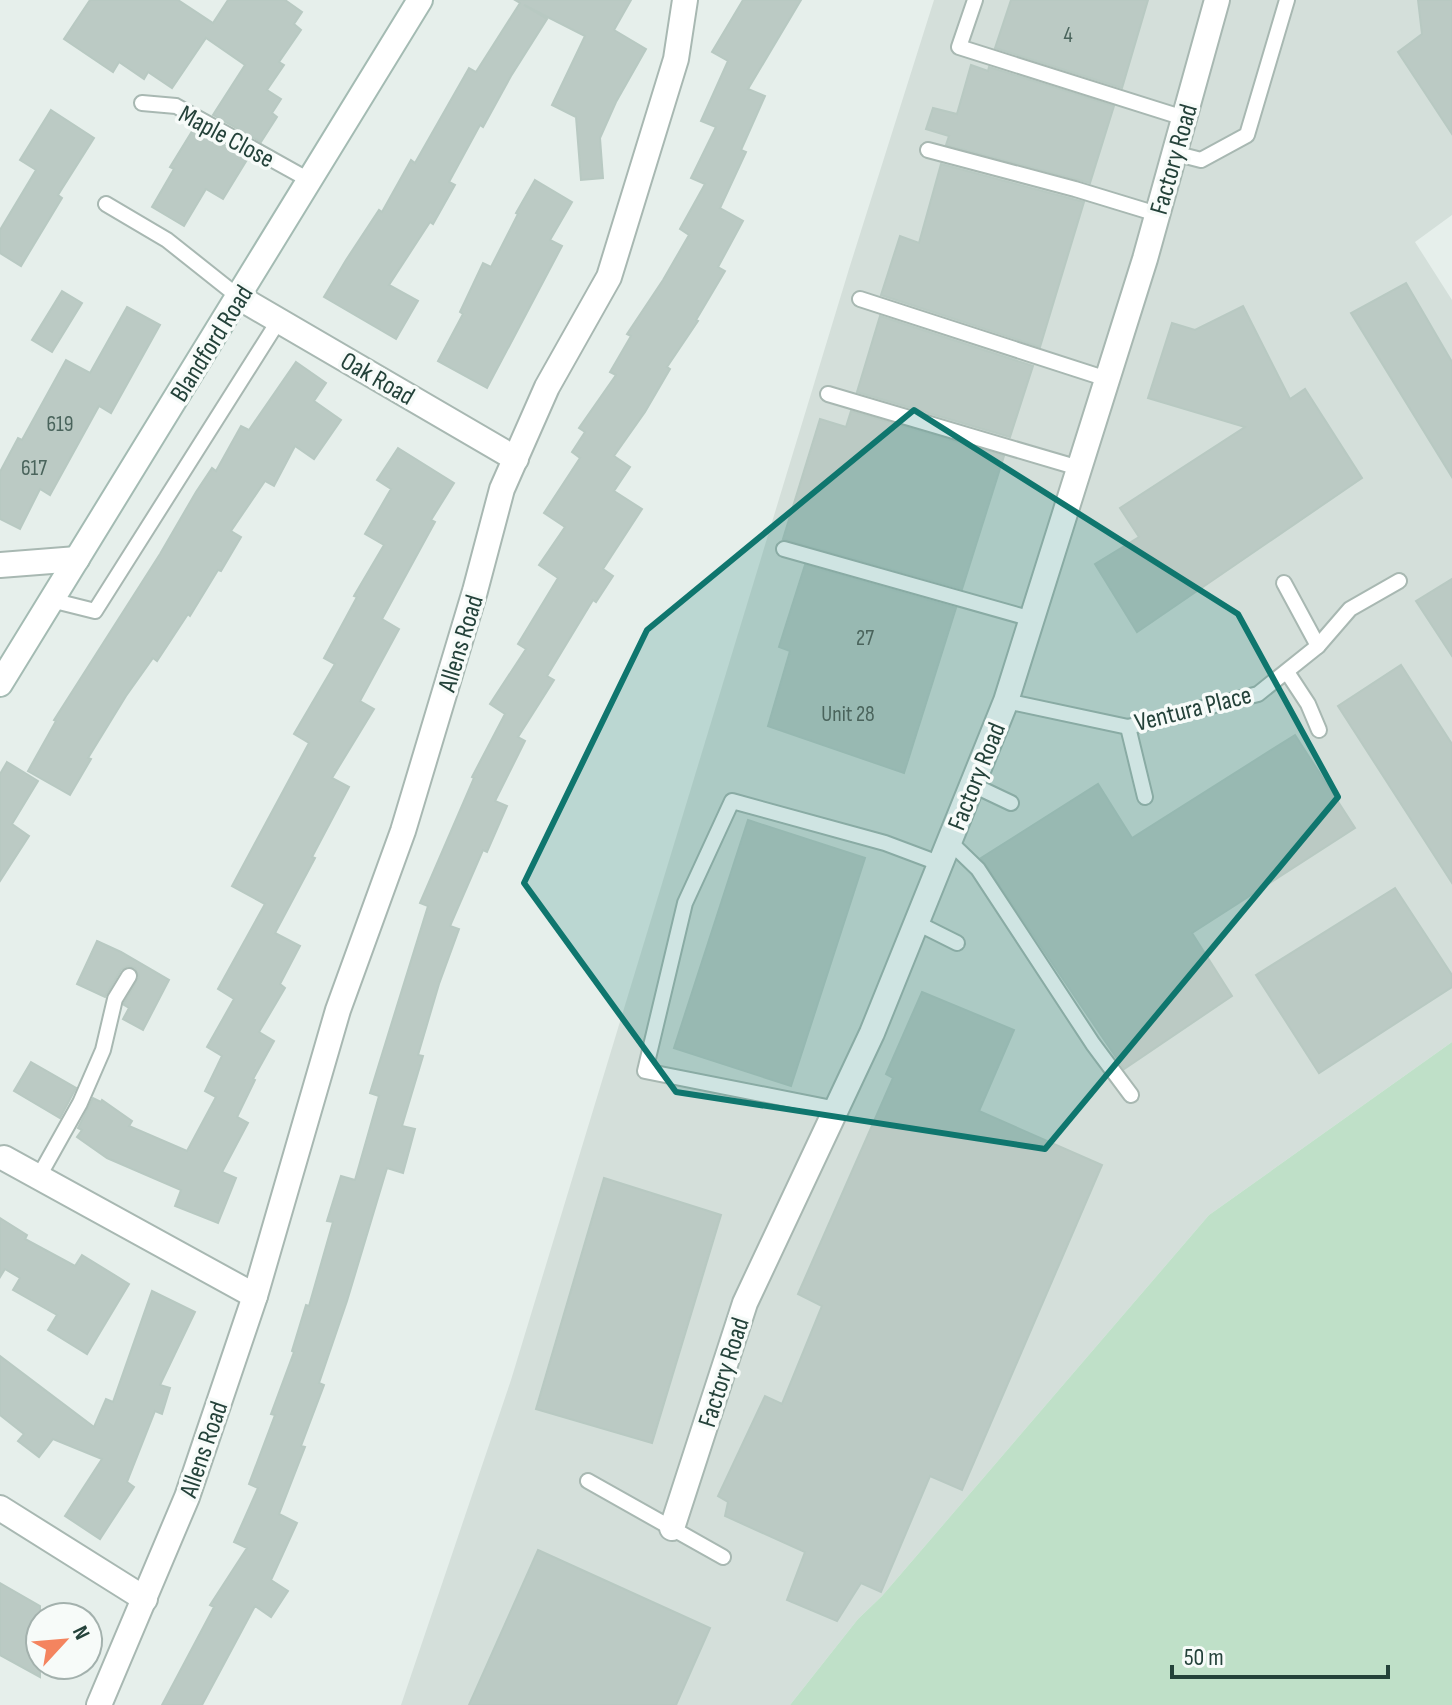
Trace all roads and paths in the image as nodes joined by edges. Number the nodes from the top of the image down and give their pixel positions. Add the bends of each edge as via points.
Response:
1 (420, 0) edge
2 (685, 0) edge
3 (975, 0) edge
4 (1217, 0) edge
5 (1287, 0) edge
6 (142, 103) dead end
7 (1184, 118) junction
8 (928, 150) dead end
9 (1174, 153) junction
10 (309, 180) junction
11 (106, 204) dead end
12 (1157, 214) junction
13 (240, 298) junction
14 (860, 299) dead end
15 (279, 320) junction
16 (1107, 379) junction
17 (828, 394) dead end
18 (516, 459) junction
19 (1079, 468) junction
20 (784, 549) dead end
21 (77, 559) junction
22 (0, 565) edge
23 (1399, 581) dead end
24 (1284, 583) dead end
25 (51, 600) junction
26 (1032, 619) junction
27 (1318, 646) junction
28 (1287, 672) junction
29 (0, 684) edge
30 (1006, 701) junction
31 (1128, 727) junction
32 (1319, 730) dead end
33 (973, 785) junction
34 (1145, 797) dead end
35 (1011, 803) dead end
36 (945, 853) junction
37 (917, 923) junction
38 (957, 943) dead end
39 (129, 976) dead end
40 (1131, 1095) dead end
41 (837, 1109) junction
42 (4, 1158) dead end
43 (38, 1178) junction
44 (255, 1296) junction
45 (588, 1481) dead end
46 (0, 1508) edge
47 (672, 1528) junction
48 (723, 1557) dead end
49 (145, 1599) junction
50 (99, 1705) edge

1 - 10 street, Blandford Road
2 - 18 street, Allens Road via 676,59 609,277 547,387
3 - 7 lane via 959,47
4 - 7 street, Factory Road
5 - 9 lane via 1247,135 1201,160
6 - 10 lane, Maple Close via 176,106
7 - 9 street, Factory Road
8 - 12 lane
9 - 12 street, Factory Road
10 - 13 street, Blandford Road
11 - 13 lane via 167,240
12 - 16 street, Factory Road
13 - 15 street, Oak Road
13 - 21 street, Blandford Road
14 - 16 lane
15 - 18 street, Oak Road
15 - 25 lane via 95,611
16 - 19 street, Factory Road
17 - 19 lane
18 - 44 street, Allens Road via 502,489 403,831 338,1010
19 - 26 street, Factory Road
20 - 26 lane
21 - 22 street
21 - 25 street, Blandford Road
23 - 27 lane, Ventura Place via 1350,609
24 - 27 lane
25 - 29 street, Blandford Road
26 - 30 street, Factory Road
27 - 28 lane, Ventura Place
28 - 31 lane, Ventura Place via 1258,694
28 - 32 lane
30 - 31 lane, Ventura Place
30 - 33 street, Factory Road
31 - 34 lane
33 - 35 lane
33 - 36 street, Factory Road
36 - 37 street, Factory Road
36 - 40 lane via 978,869
36 - 41 lane via 885,843 732,801 685,903 645,1071
37 - 38 lane
37 - 41 street, Factory Road
39 - 43 lane via 115,999 92,1076
41 - 47 street, Factory Road via 745,1303
42 - 43 street
43 - 44 street
44 - 49 street, Allens Road via 187,1497
45 - 47 lane
46 - 49 street
47 - 48 lane
49 - 50 street, Allens Road

